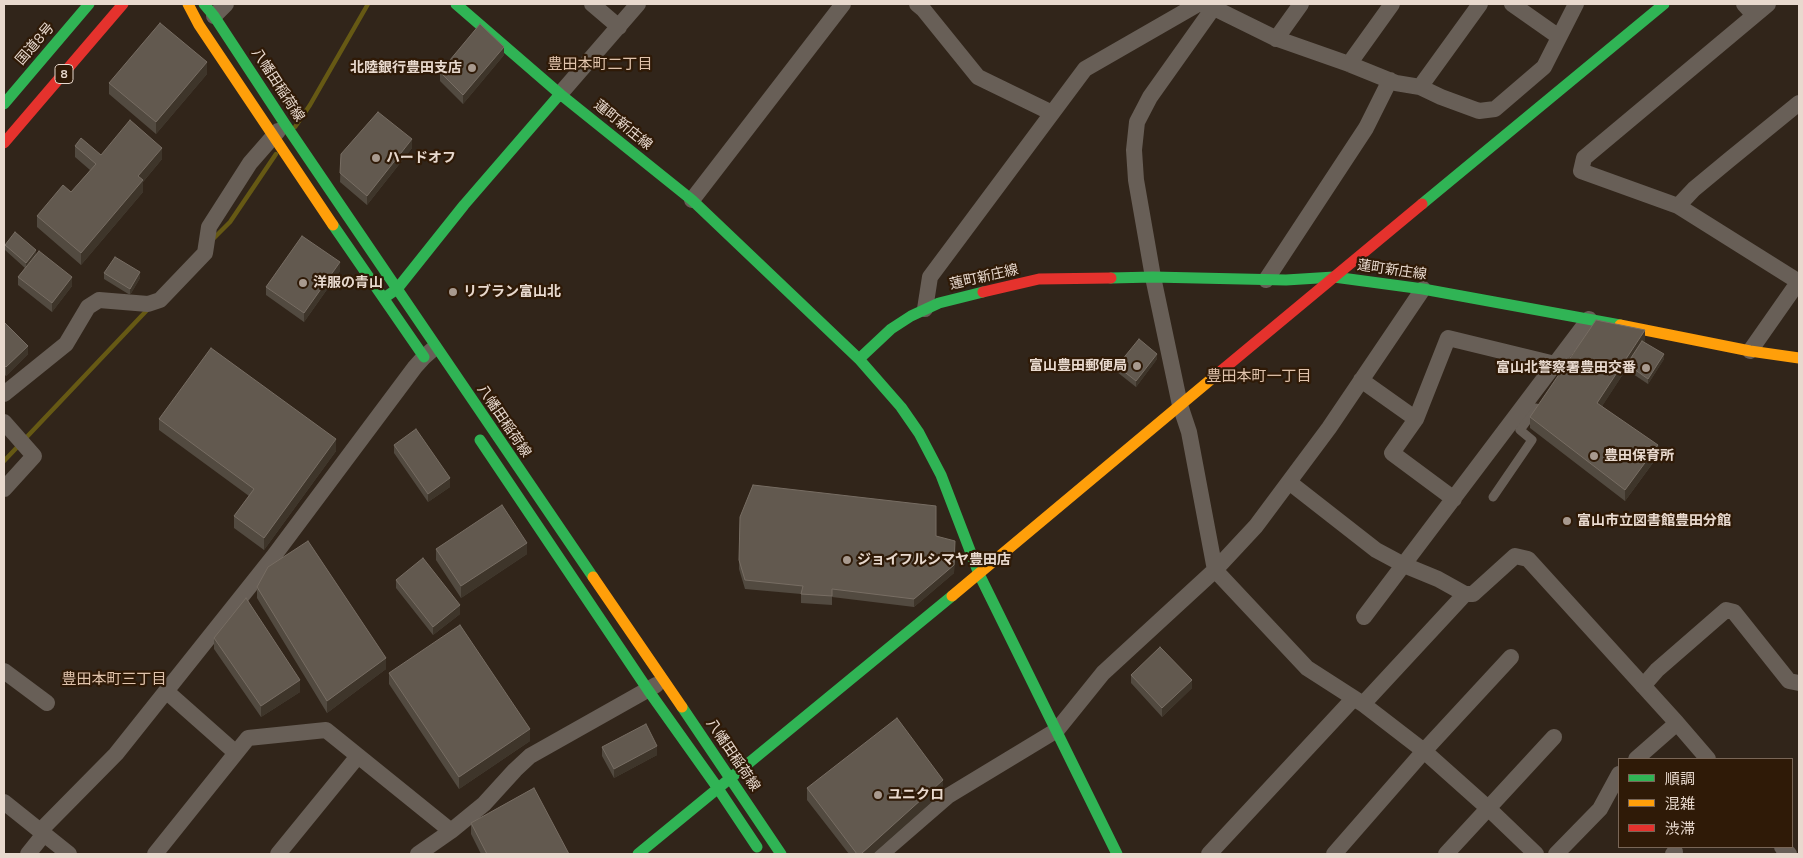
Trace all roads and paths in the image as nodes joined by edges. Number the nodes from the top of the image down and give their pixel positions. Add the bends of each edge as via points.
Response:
1 (89, 4) edge
2 (123, 4) edge
3 (188, 4) edge
4 (226, 4) edge
5 (592, 4) edge
6 (638, 4) edge
7 (843, 4) edge
8 (916, 4) edge
9 (1301, 4) edge
10 (1392, 4) edge
11 (1480, 4) edge
12 (1512, 4) edge
13 (1576, 4) edge
14 (1664, 4) edge
15 (1768, 4) edge
16 (1208, 5) edge
17 (466, 7) edge
18 (209, 10) edge
19 (1749, 10) edge
20 (619, 27) junction
21 (1560, 37) junction
22 (1276, 39) junction
23 (1349, 64) junction
24 (1390, 80) junction
25 (1420, 87) junction
26 (560, 94) junction
27 (1799, 103) edge
28 (4, 104) edge
29 (1052, 113) junction
30 (285, 124) junction
31 (272, 137) junction
32 (4, 143) edge
33 (692, 200) junction
34 (1678, 206) junction
35 (1153, 277) junction
36 (1334, 277) junction
37 (1266, 280) junction
38 (1799, 281) edge
39 (397, 289) junction
40 (1423, 289) junction
41 (383, 299) junction
42 (925, 309) junction
43 (1594, 320) junction
44 (1750, 350) junction
45 (1576, 352) edge
46 (429, 356) junction
47 (1799, 358) edge
48 (858, 359) junction
49 (1555, 364) junction
50 (1362, 380) junction
51 (4, 394) edge
52 (1543, 399) edge
53 (1180, 405) junction
54 (1416, 418) junction
55 (4, 422) edge
56 (472, 429) dead end
57 (1289, 482) junction
58 (4, 490) edge
59 (1493, 497) dead end
60 (1454, 499) junction
61 (1404, 565) junction
62 (1216, 570) junction
63 (979, 574) junction
64 (1465, 594) junction
65 (1364, 617) dead end
66 (1511, 657) dead end
67 (4, 671) edge
68 (664, 680) junction
69 (1799, 683) edge
70 (1643, 686) junction
71 (648, 690) junction
72 (166, 691) junction
73 (1358, 701) junction
74 (46, 703) dead end
75 (1677, 723) junction
76 (1057, 730) junction
77 (1554, 737) dead end
78 (1424, 752) junction
79 (236, 753) junction
80 (358, 756) junction
81 (1637, 758) edge
82 (1707, 758) edge
83 (730, 776) junction
84 (1618, 776) edge
85 (717, 787) junction
86 (4, 802) edge
87 (1489, 809) junction
88 (451, 831) junction
89 (42, 833) junction
90 (28, 854) edge
91 (69, 854) edge
92 (155, 854) edge
93 (278, 854) edge
94 (418, 854) edge
95 (638, 854) edge
96 (762, 854) edge
97 (781, 854) edge
98 (881, 854) edge
99 (1117, 854) edge
100 (1208, 854) edge
101 (1334, 854) edge
102 (1446, 854) edge
103 (1536, 854) edge
104 (1556, 854) edge

1 - 28 main road, 国道8号 / 8
2 - 32 main road, 8
3 - 31 main road, 八幡田稲荷線
4 - 18 street
5 - 20 street
6 - 20 street
7 - 33 street
8 - 29 street via 978,77
9 - 22 street
10 - 23 street
11 - 25 street
12 - 21 street
13 - 21 street
14 - 36 main road
15 - 19 street
16 - 22 street
16 - 29 street via 1085,69
16 - 35 street via 1136,122 1136,180
17 - 26 main road, 蓮町新庄線
18 - 30 main road, 八幡田稲荷線
19 - 34 street via 1584,158 1581,171
20 - 26 street
21 - 25 street via 1544,67 1495,109 1479,110
22 - 23 street
23 - 24 street
24 - 25 street
24 - 37 street via 1366,128
26 - 33 main road, 蓮町新庄線
26 - 39 main road
27 - 34 street via 1694,189
29 - 42 street via 930,277
30 - 31 street
30 - 39 main road, 八幡田稲荷線
31 - 41 main road, 八幡田稲荷線
31 - 51 street via 250,164 209,227 205,253 160,300 148,304 99,300 88,307 66,344
33 - 48 main road, 蓮町新庄線
34 - 38 street
35 - 37 main road, 蓮町新庄線
35 - 42 main road, 蓮町新庄線 via 1039,280
35 - 53 street
36 - 37 main road, 蓮町新庄線
36 - 40 main road, 蓮町新庄線
36 - 53 main road
38 - 44 street
39 - 41 main road
39 - 46 main road, 八幡田稲荷線
40 - 43 main road, 蓮町新庄線
40 - 50 street
41 - 46 main road, 八幡田稲荷線
42 - 48 main road, 蓮町新庄線 via 891,329
43 - 44 main road, 蓮町新庄線
43 - 45 lane
43 - 49 street
44 - 47 main road, 蓮町新庄線
46 - 68 main road, 八幡田稲荷線
46 - 72 street
48 - 63 main road via 901,406 919,433 941,475
49 - 54 street via 1448,338
49 - 60 street
50 - 54 street
50 - 57 street
52 - 59 lane via 1520,430 1532,440
53 - 62 street via 1189,432
53 - 63 main road
54 - 60 street via 1392,454
55 - 58 street via 34,456
56 - 71 main road
57 - 61 street via 1376,550
57 - 62 street via 1256,526
60 - 61 street
61 - 64 street
61 - 65 street
62 - 73 street via 1307,668
62 - 76 street via 1103,673
63 - 76 main road
63 - 83 main road
64 - 70 street via 1473,594 1515,556 1528,559
64 - 73 street
66 - 78 street
67 - 74 street
68 - 71 street
68 - 83 main road, 八幡田稲荷線
69 - 70 street via 1789,681 1734,612 1726,610
70 - 75 street
71 - 85 main road
71 - 88 street via 530,756 484,804
72 - 79 street
72 - 89 street via 116,754
73 - 78 street
73 - 100 street
75 - 81 street
75 - 82 street
76 - 98 street via 948,796
76 - 99 main road
77 - 87 street
78 - 87 street
78 - 101 street
79 - 80 street via 248,738 326,730
79 - 92 street
80 - 88 street
80 - 93 street
83 - 85 main road
83 - 97 main road, 八幡田稲荷線
84 - 104 street via 1600,809
85 - 95 main road
85 - 96 main road
86 - 89 street
87 - 102 street
87 - 103 street
88 - 94 street
89 - 90 street
89 - 91 street

